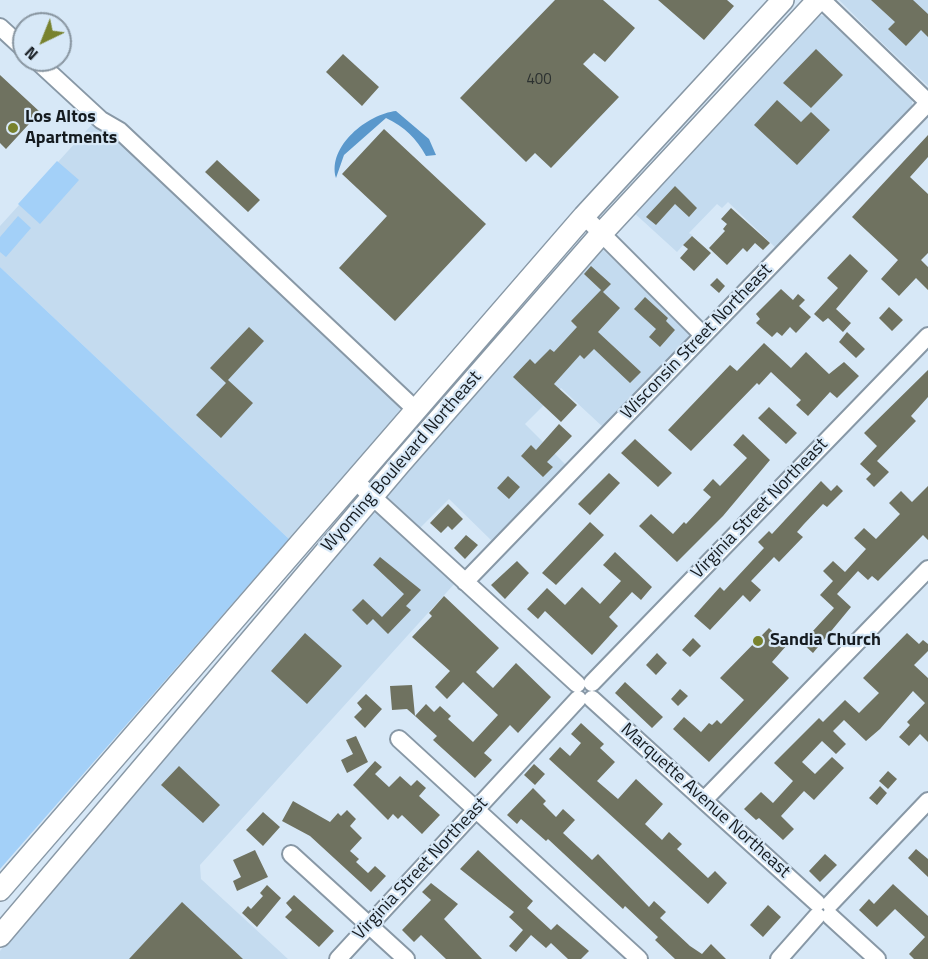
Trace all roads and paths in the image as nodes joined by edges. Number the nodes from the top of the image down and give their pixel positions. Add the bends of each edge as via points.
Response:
1 (783, 0) edge
2 (820, 0) edge
3 (0, 27) edge
4 (12, 38) edge
5 (49, 72) edge
6 (928, 102) edge
7 (584, 216) junction
8 (601, 234) junction
9 (703, 335) junction
10 (928, 336) edge
11 (415, 409) junction
12 (354, 480) junction
13 (372, 495) junction
14 (928, 569) edge
15 (465, 582) junction
16 (585, 691) junction
17 (399, 739) dead end
18 (704, 800) junction
19 (928, 801) edge
20 (476, 809) junction
21 (291, 854) dead end
22 (0, 890) edge
23 (824, 910) junction
24 (369, 925) junction
25 (0, 936) edge
26 (338, 959) edge
27 (406, 959) edge
28 (639, 959) edge
29 (778, 959) edge
30 (878, 959) edge

1 - 7 main road, Wyoming Boulevard Northeast
2 - 6 street
2 - 8 main road, Wyoming Boulevard Northeast
3 - 4 street
5 - 11 street via 101,120 122,132
6 - 9 street, Wisconsin Street Northeast
7 - 8 street
7 - 11 main road, Wyoming Boulevard Northeast
8 - 9 street
8 - 13 main road, Wyoming Boulevard Northeast
9 - 15 street, Wisconsin Street Northeast
10 - 16 street, Virginia Street Northeast
11 - 12 main road, Wyoming Boulevard Northeast
12 - 13 street, Marquette Avenue Northeast
12 - 22 main road, Wyoming Boulevard Northeast
13 - 15 street, Marquette Avenue Northeast
13 - 25 main road, Wyoming Boulevard Northeast
14 - 18 street
15 - 16 street, Marquette Avenue Northeast
16 - 18 street, Marquette Avenue Northeast
16 - 20 street, Virginia Street Northeast
17 - 20 street
18 - 23 street, Marquette Avenue Northeast
19 - 23 street
20 - 24 street, Virginia Street Northeast
20 - 28 street
21 - 24 street
23 - 29 street
23 - 30 street, Marquette Avenue Northeast
24 - 26 street, Virginia Street Northeast
24 - 27 street

